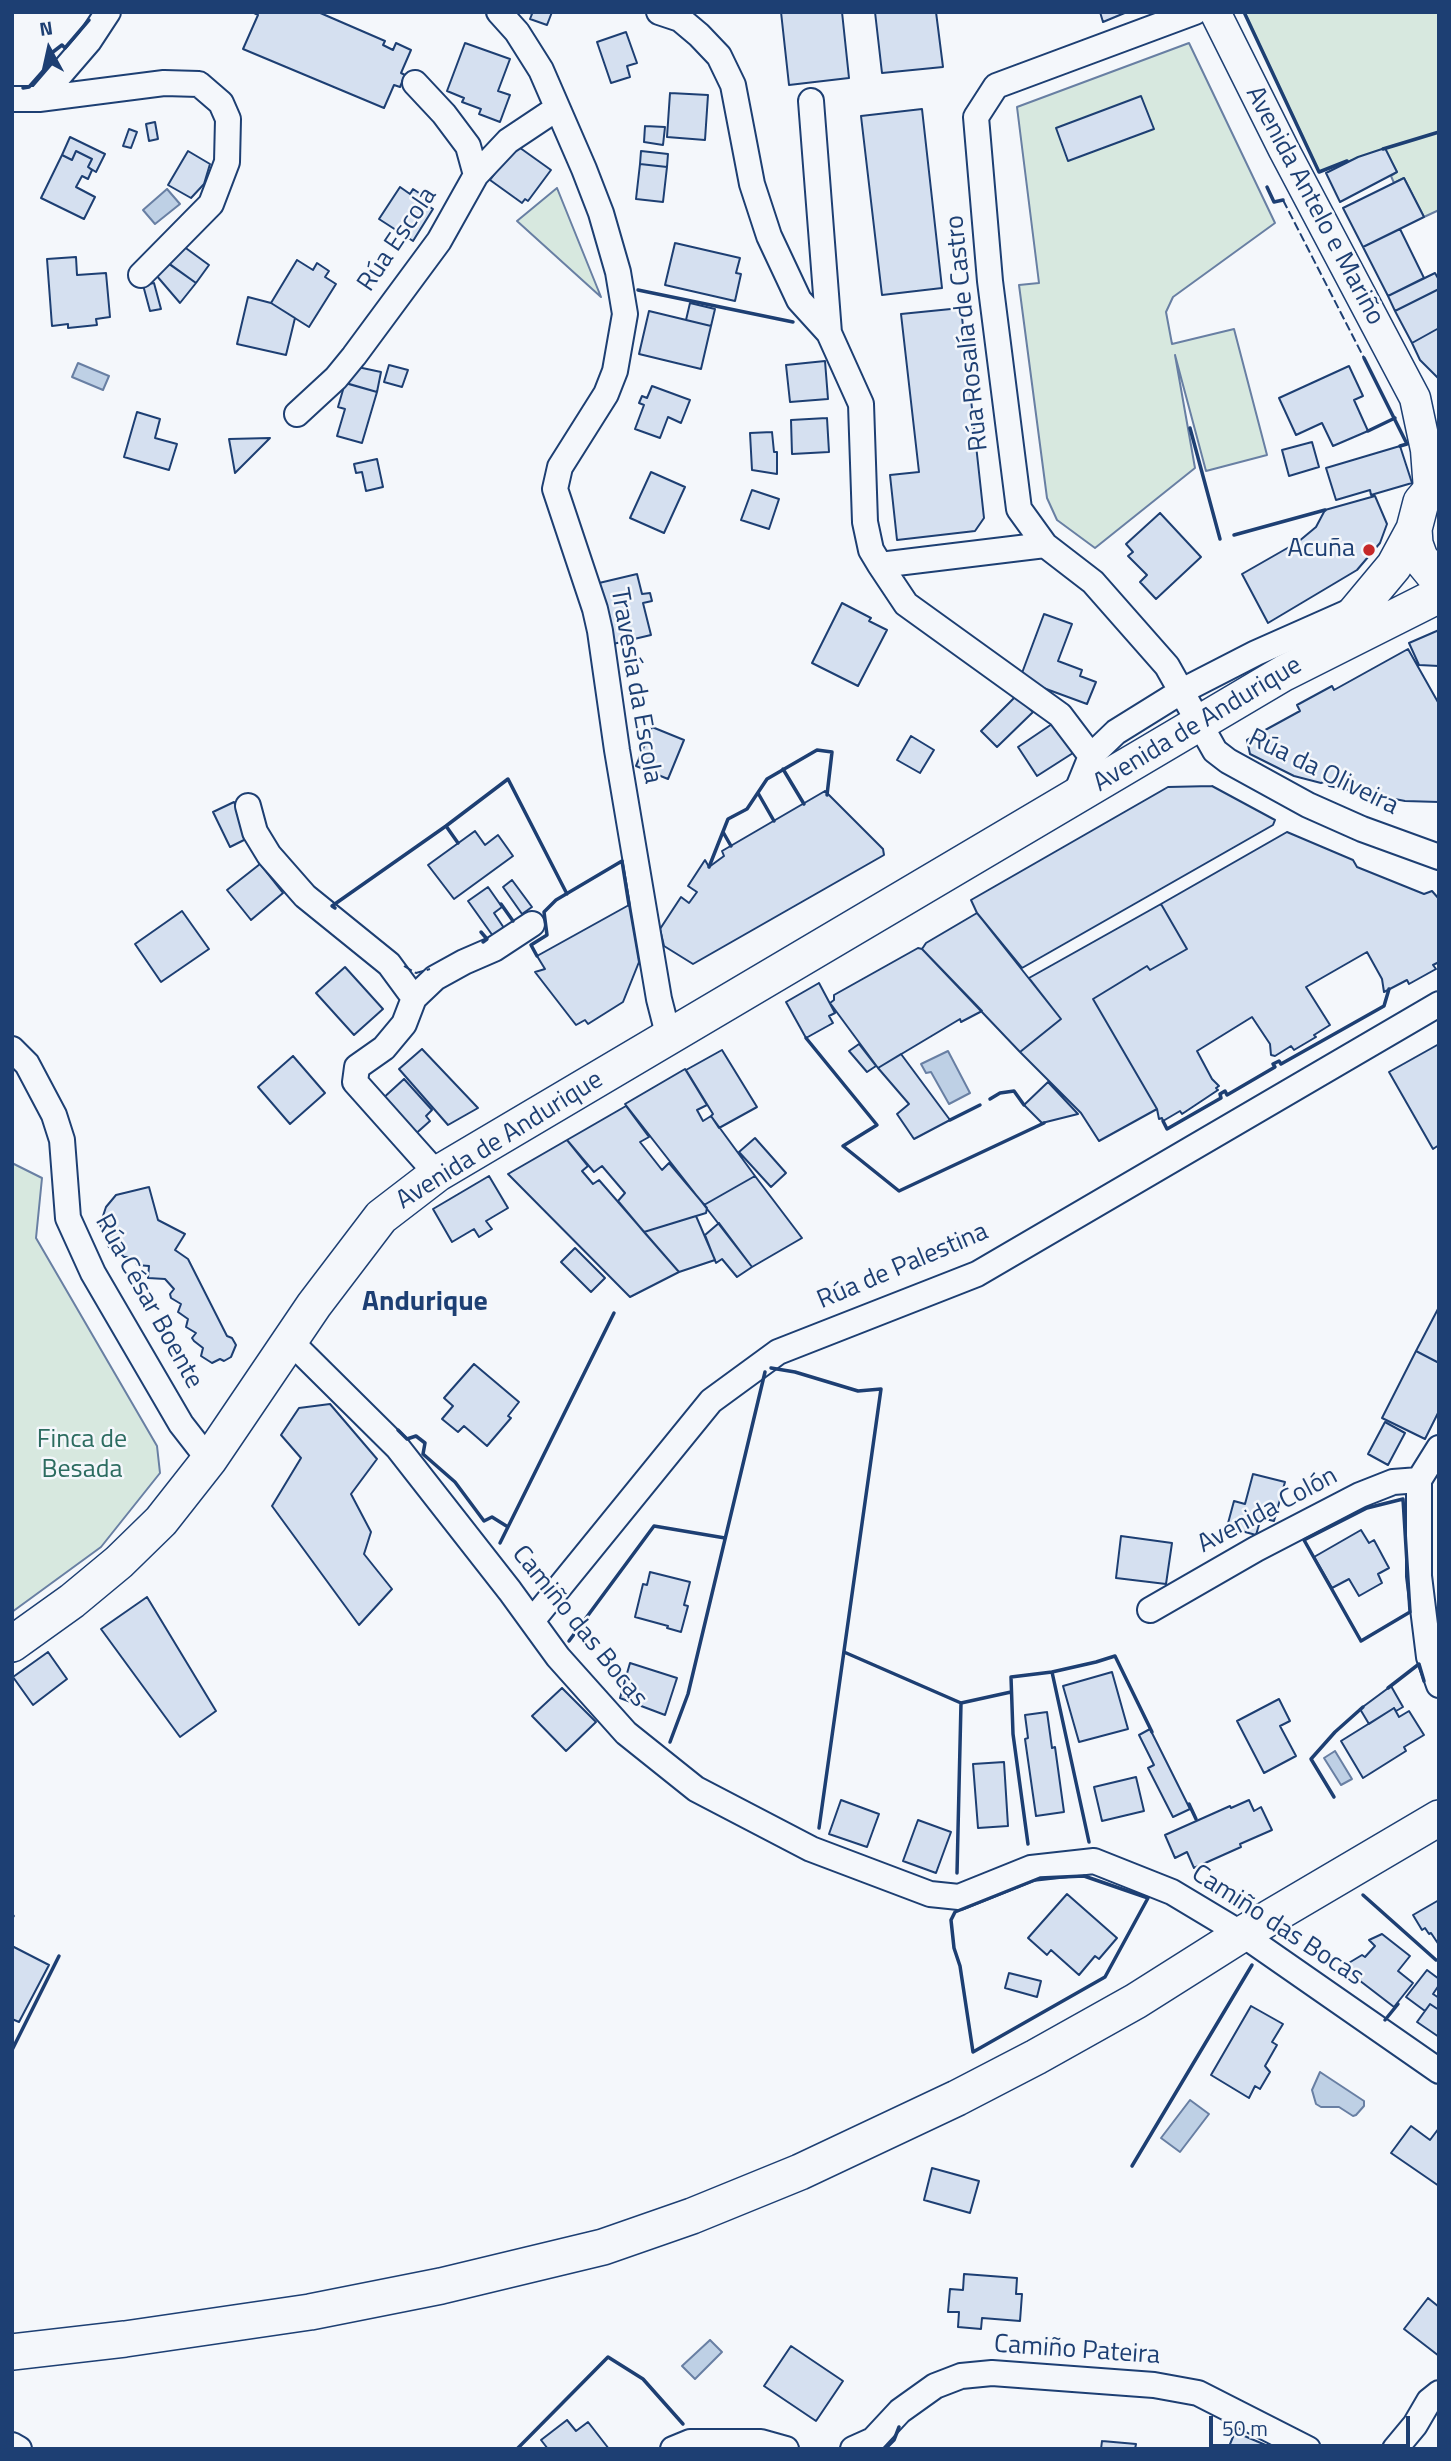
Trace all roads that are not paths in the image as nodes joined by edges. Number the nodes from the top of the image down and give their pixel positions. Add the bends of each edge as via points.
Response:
1 (108, 12) edge
2 (499, 12) edge
3 (659, 12) edge
4 (1195, 12) edge
5 (1215, 12) edge
6 (415, 83) dead end
7 (12, 99) edge
8 (39, 99) junction
9 (811, 101) dead end
10 (556, 109) junction
11 (476, 175) junction
12 (141, 275) dead end
13 (829, 333) junction
14 (1415, 398) junction
15 (297, 414) dead end
16 (1439, 424) edge
17 (1434, 486) edge
18 (1414, 529) junction
19 (1045, 545) junction
20 (880, 565) junction
21 (1439, 580) edge
22 (1439, 595) edge
23 (1357, 608) junction
24 (1323, 652) junction
25 (1182, 691) junction
26 (1200, 722) junction
27 (1091, 756) junction
28 (1074, 798) junction
29 (248, 806) dead end
30 (1439, 858) edge
31 (532, 924) dead end
32 (414, 998) junction
33 (1439, 1004) edge
34 (669, 1038) junction
35 (12, 1049) edge
36 (438, 1174) junction
37 (291, 1342) junction
38 (1439, 1448) edge
39 (209, 1460) junction
40 (1419, 1480) junction
41 (1150, 1610) dead end
42 (532, 1621) junction
43 (12, 1644) edge
44 (1439, 1685) edge
45 (1439, 1818) edge
46 (1242, 1934) junction
47 (1439, 2071) edge
48 (12, 2352) edge
49 (1439, 2393) edge
50 (12, 2445) edge
51 (19, 2449) edge
52 (673, 2449) edge
53 (786, 2449) edge
54 (853, 2449) edge
55 (1308, 2449) edge
56 (1395, 2449) edge

1 - 8 street
2 - 10 street, Travesía da Escola via 541,70
3 - 13 street via 680,19 719,56 733,85 752,184 769,236 800,300
4 - 19 street, Rúa Rosalía de Castro via 996,86 976,117 990,281 1017,499
5 - 14 street, Avenida Antelo e Mariño
6 - 11 street via 468,146
7 - 8 street
8 - 12 street via 175,83 199,84 220,103 228,119 228,162 211,204
9 - 13 street
10 - 11 street, Rúa Escola via 508,141
10 - 34 street, Travesía da Escola via 601,214 625,314 615,372 560,467 555,489 596,609
11 - 15 street, Rúa Escola via 439,241 362,346
13 - 20 street via 861,404 865,523
14 - 16 street, Avenida Antelo e Mariño
14 - 17 street, Avenida Antelo e Mariño
17 - 18 main road via 1421,502
18 - 21 main road via 1420,558
18 - 23 main road via 1394,566
19 - 20 street
19 - 25 street, Rúa Rosalía de Castro via 1102,592 1167,666
20 - 27 street via 906,604 1060,715
22 - 24 main road, Avenida de Andurique
23 - 24 main road
23 - 25 street, Avenida de Andurique
24 - 26 main road, Avenida de Andurique
25 - 26 street, Rúa Rosalía de Castro
25 - 27 street, Avenida de Andurique via 1116,732
26 - 28 main road, Avenida de Andurique
26 - 30 street, Rúa da Oliveira via 1215,751 1228,761 1308,805
27 - 28 street, Avenida de Andurique
28 - 34 main road, Avenida de Andurique
29 - 32 street via 255,832 269,855 305,895 388,964
31 - 32 street via 435,978
32 - 36 street via 404,1024 384,1048 357,1067 355,1082
33 - 42 street, Rúa de Palestina via 977,1273 778,1352 711,1401
34 - 36 main road, Avenida de Andurique
35 - 39 street, Rúa César Boente via 27,1064 54,1115 62,1140 68,1218 93,1273 181,1424
36 - 37 main road, Avenida de Andurique via 382,1217
37 - 39 main road, Avenida de Andurique
37 - 42 street, Camiño das Bocas via 398,1448
38 - 40 street
39 - 43 main road, Avenida de Andurique via 161,1521 119,1562
40 - 41 street, Avenida Colón via 1393,1482 1360,1496
40 - 44 street via 1419,1576 1429,1657
42 - 46 street, Camiño das Bocas via 626,1732 696,1789 811,1849 930,1894 959,1897 1031,1868 1094,1861 1172,1892
45 - 46 main road
46 - 47 street, Camiño das Bocas
46 - 48 main road via 1123,2008 957,2098 800,2172 603,2247 310,2312
49 - 56 street
50 - 51 street
52 - 53 street via 690,2442 761,2442
54 - 55 street, Camiño Pateira via 873,2440 900,2411 935,2386 961,2376 992,2373 1154,2385 1198,2393

